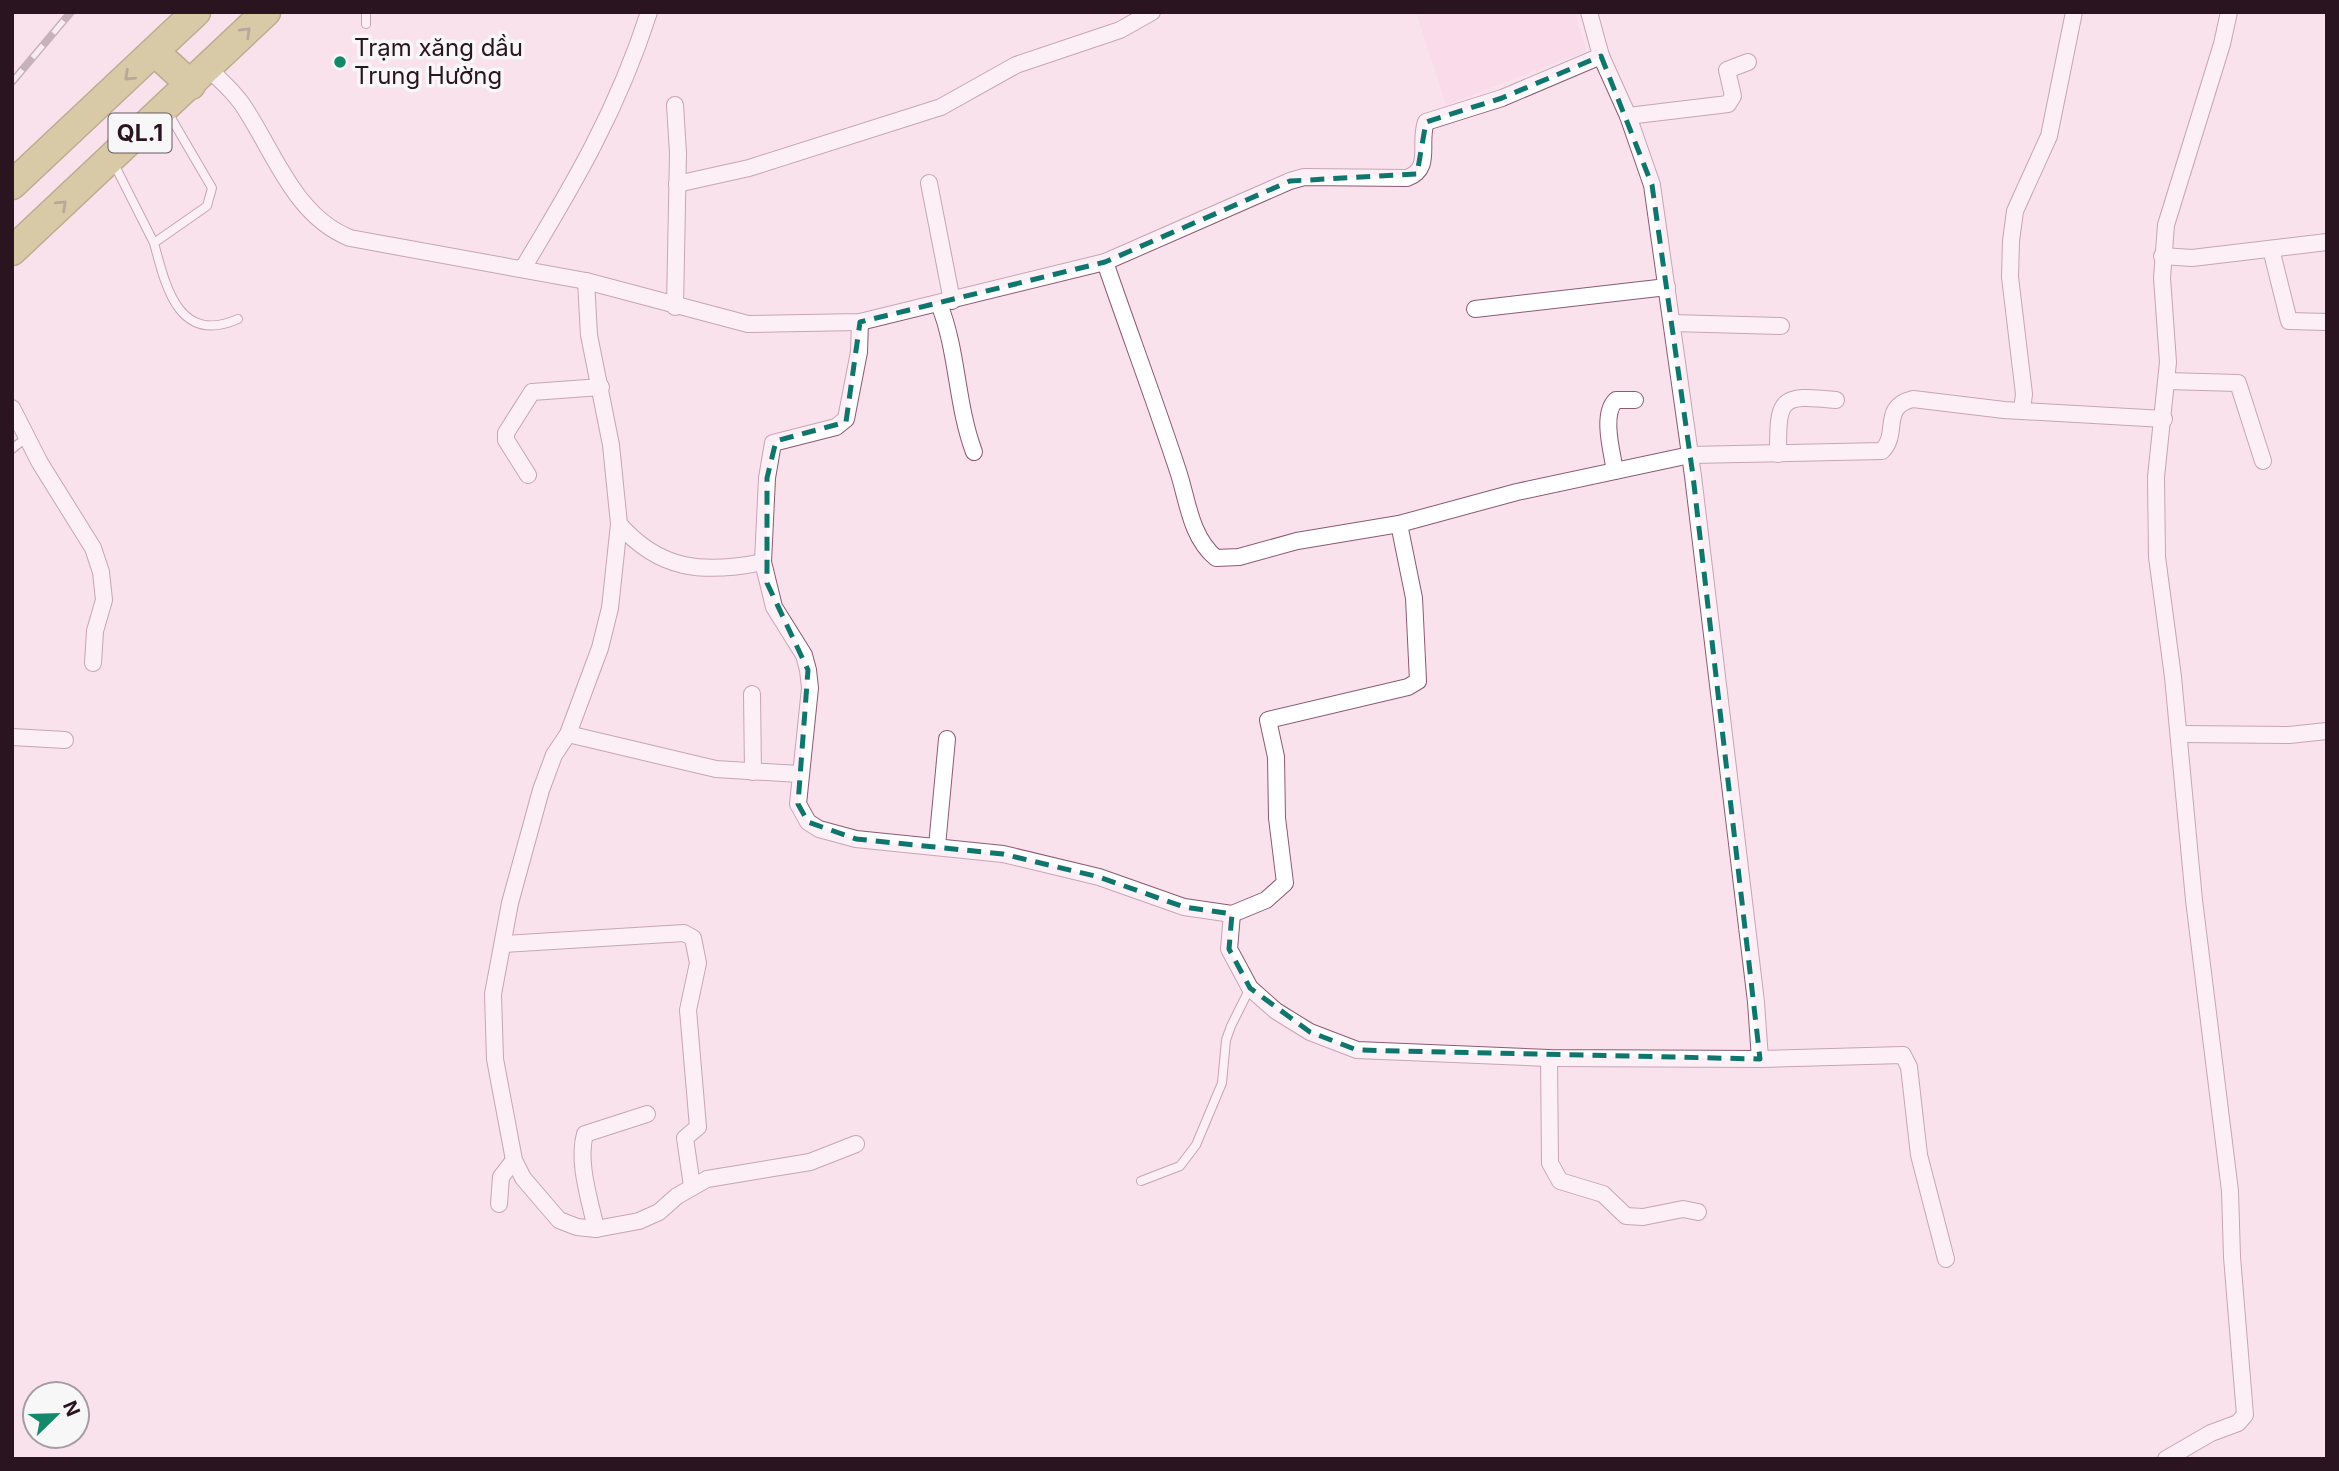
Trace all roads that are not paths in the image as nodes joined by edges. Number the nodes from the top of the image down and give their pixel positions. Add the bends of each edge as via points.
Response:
1 (196, 12) edge
2 (266, 12) edge
3 (366, 12) edge
4 (649, 12) edge
5 (1152, 12) edge
6 (1589, 12) edge
7 (2074, 12) edge
8 (2229, 12) edge
9 (366, 24) dead end
10 (155, 52) junction
11 (1601, 56) junction
12 (1748, 62) dead end
13 (199, 77) junction
14 (675, 105) dead end
15 (166, 108) junction
16 (1628, 116) junction
17 (111, 159) junction
18 (929, 183) dead end
19 (677, 184) junction
20 (12, 185) edge
21 (2327, 242) edge
22 (154, 243) junction
23 (2271, 249) junction
24 (12, 251) edge
25 (2162, 256) junction
26 (1105, 262) junction
27 (523, 268) junction
28 (586, 281) junction
29 (1667, 287) junction
30 (946, 303) junction
31 (675, 307) junction
32 (1475, 309) dead end
33 (238, 319) dead end
34 (860, 322) junction
35 (2327, 322) edge
36 (1672, 323) junction
37 (1781, 326) dead end
38 (2167, 381) junction
39 (601, 387) junction
40 (1635, 400) dead end
41 (1836, 400) dead end
42 (12, 408) edge
43 (2022, 410) junction
44 (2164, 419) junction
45 (27, 437) junction
46 (12, 449) edge
47 (974, 452) dead end
48 (1778, 454) junction
49 (1690, 455) junction
50 (2263, 461) dead end
51 (1615, 471) junction
52 (528, 474) dead end
53 (618, 524) junction
54 (1399, 524) junction
55 (763, 562) junction
56 (93, 663) dead end
57 (752, 694) dead end
58 (2327, 731) edge
59 (568, 734) junction
60 (2179, 734) junction
61 (12, 737) edge
62 (947, 739) dead end
63 (65, 740) dead end
64 (753, 772) junction
65 (799, 774) junction
66 (937, 846) junction
67 (1232, 914) junction
68 (503, 944) junction
69 (1250, 988) junction
70 (1549, 1058) junction
71 (1760, 1059) junction
72 (647, 1114) dead end
73 (856, 1144) dead end
74 (514, 1160) junction
75 (1141, 1181) dead end
76 (692, 1186) junction
77 (499, 1203) dead end
78 (1698, 1212) dead end
79 (596, 1229) junction
80 (1946, 1259) dead end
81 (2166, 1459) edge

1 - 10 highway, QL.1
13 -> 2 highway, QL.1
3 - 9 lane
4 - 27 street via 624,85 593,151
5 - 19 street via 1120,30 1016,65 941,107 749,168
6 - 11 street
7 - 43 street via 2049,136 2015,211 2012,231 2010,277
8 - 25 street via 2166,225
10 - 13 highway
10 -> 20 highway, QL.1
11 - 16 street
11 - 26 street via 1502,98 1426,122 1423,167 1417,174 1407,178 1304,177
12 - 16 street via 1727,70 1733,96 1728,104
13 - 15 highway, QL.1
13 - 27 street via 242,105 292,187 331,231
14 - 19 street
15 - 17 highway, QL.1
15 - 22 lane via 207,176 212,198
16 - 29 street via 1652,185
17 - 22 lane
24 -> 17 highway, QL.1
18 - 30 street
19 - 31 street
21 - 23 street
22 - 33 lane via 163,278 181,312 195,324 210,328
23 - 25 street via 2192,258
23 - 35 street via 2290,321
25 - 38 street
26 - 30 street
26 - 54 street via 1204,548 1216,558 1239,557 1297,541
27 - 28 street
28 - 31 street
28 - 39 street via 589,335
29 - 32 street
29 - 36 street
30 - 34 street
30 - 47 street via 963,423
31 - 34 street via 748,324
34 - 55 street via 846,419 836,427 771,445
36 - 37 street
36 - 49 street
38 - 44 street
38 - 50 street via 2238,383
39 - 52 street via 537,389 526,397 506,433 511,451
39 - 53 street
40 - 51 street via 1616,400 1611,406 1608,433
41 - 48 street via 1793,397 1783,404
42 - 45 street
43 - 44 street
43 - 48 street via 1900,402 1894,409 1889,443 1882,451
44 - 60 street via 2156,477 2157,557
45 - 46 lane
45 - 56 street via 87,536 101,572 104,600 95,631
48 - 49 street
49 - 51 street
49 - 71 street
51 - 54 street
53 - 55 street via 635,542 675,564 714,568
53 - 59 street via 608,618
54 - 67 street via 1414,598 1418,681 1268,720 1276,757 1285,883 1266,900
55 - 65 street via 774,607 804,655 808,670 810,688
57 - 64 street
58 - 60 street
59 - 64 street via 716,769
59 - 68 street via 541,790
60 - 81 street via 2194,900 2230,1191 2246,1401 2245,1415 2238,1423
61 - 63 street
62 - 66 street
64 - 65 street
65 - 66 street via 798,804 808,822 819,829 856,839
66 - 67 street via 1003,854 1072,870 1184,907
67 - 69 street via 1229,949
68 - 74 street via 493,994 492,1030
68 - 76 street via 684,933 693,939 698,963 688,1010 698,1127 685,1138
69 - 70 street via 1310,1032 1357,1050
69 - 75 lane via 1226,1040 1222,1083 1196,1145 1180,1166
70 - 71 street
70 - 78 street via 1549,1163 1560,1181 1603,1194 1626,1216 1683,1209
71 - 80 street via 1903,1055 1909,1068 1919,1155
72 - 79 street via 585,1134 584,1167
73 - 76 street via 810,1162 707,1179
74 - 77 street via 501,1177
74 - 79 street via 523,1178 559,1220
76 - 79 street via 659,1212 639,1221

